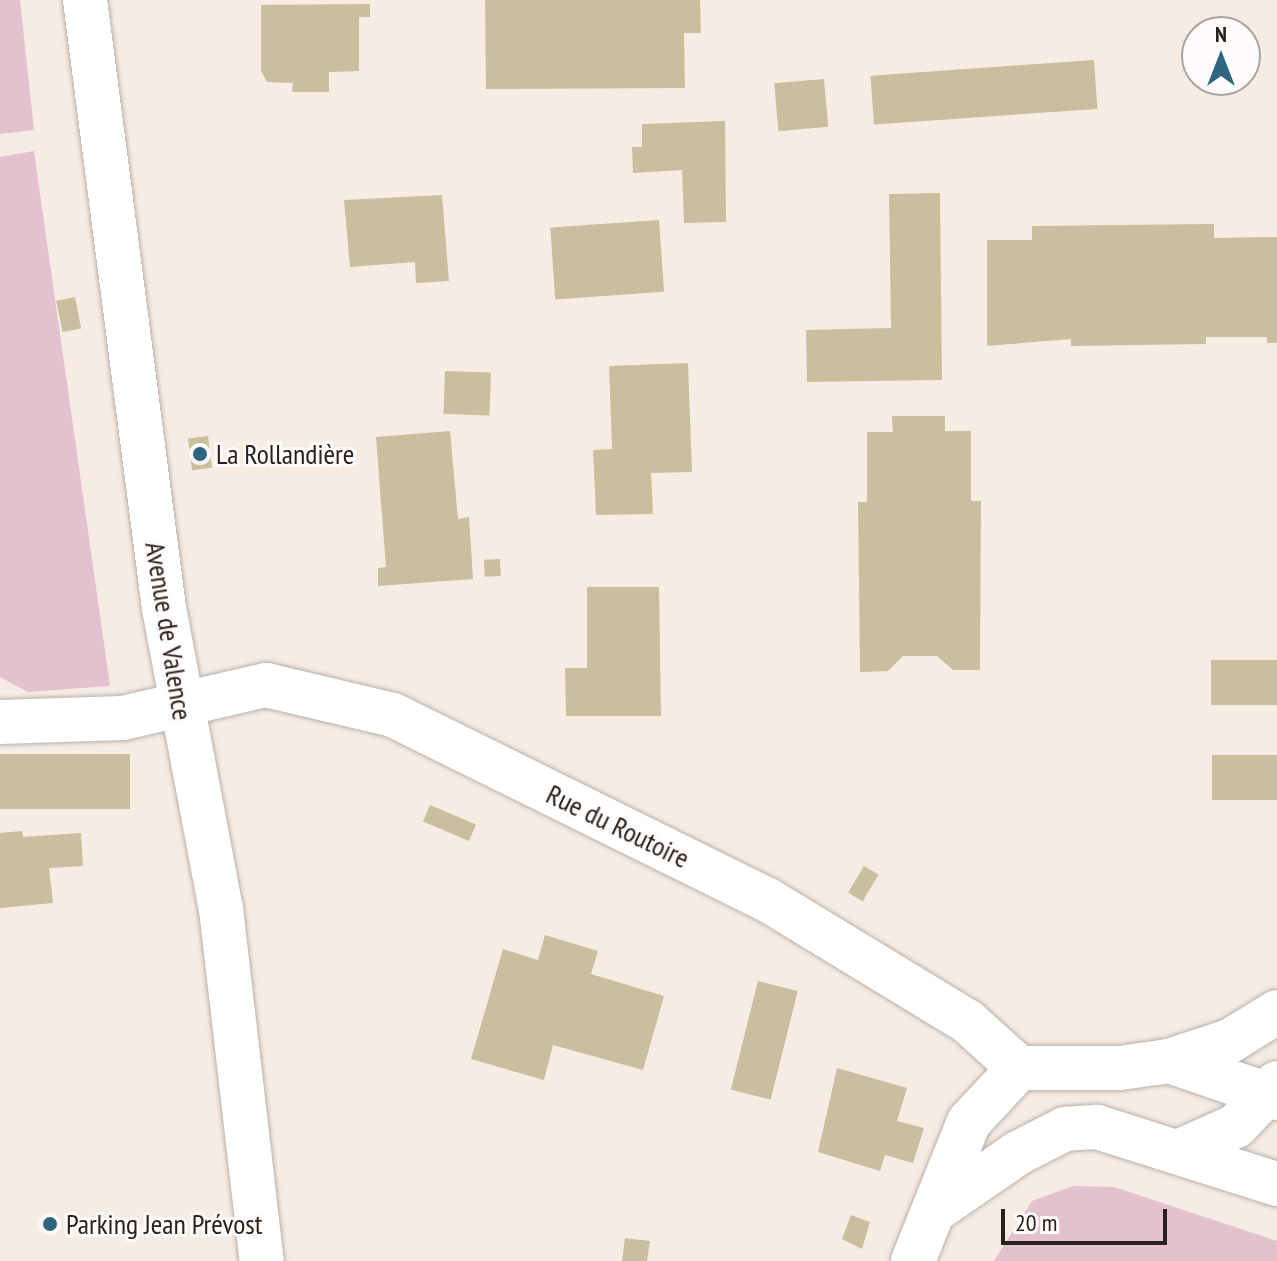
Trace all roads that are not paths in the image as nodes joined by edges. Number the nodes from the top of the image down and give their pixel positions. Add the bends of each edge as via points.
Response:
1 (85, 0) edge
2 (180, 706) junction
3 (0, 722) edge
4 (1277, 1012) edge
5 (1169, 1061) junction
6 (1019, 1068) junction
7 (1274, 1092) edge
8 (1182, 1150) junction
9 (1277, 1184) edge
10 (935, 1210) junction
11 (262, 1261) edge
12 (913, 1261) edge

1 - 2 street, Avenue de Valence
2 - 3 street, Rue du Routoire via 100,721
2 - 6 street, Rue du Routoire via 266,685 393,715 766,899 967,1021
2 - 11 street, Avenue de Valence via 221,909
4 - 5 street via 1230,1041
5 - 6 street via 1120,1068
5 - 7 street
6 - 10 street via 969,1122
7 - 8 street via 1236,1126
8 - 9 street
8 - 10 street via 1097,1127 1065,1129
10 - 12 street

